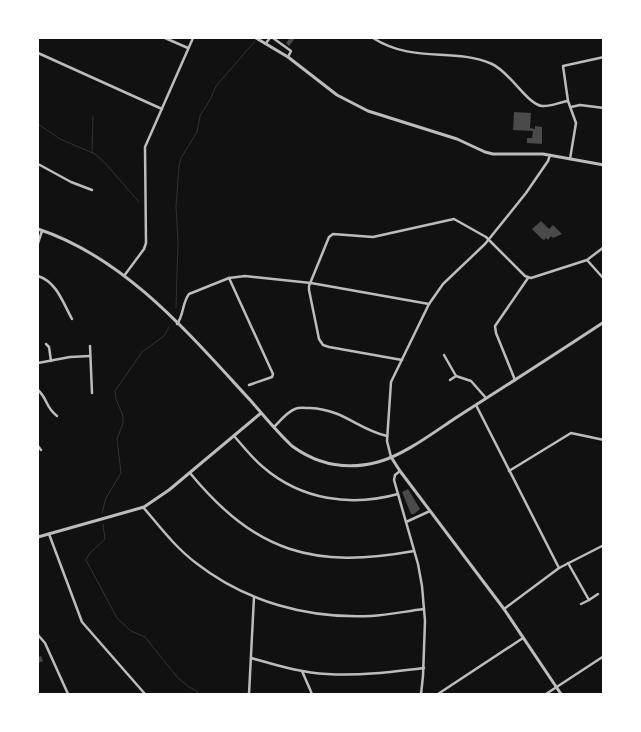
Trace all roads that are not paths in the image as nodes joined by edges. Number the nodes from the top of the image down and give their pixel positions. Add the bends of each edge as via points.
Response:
1 (165, 38) edge
2 (193, 38) edge
3 (256, 38) edge
4 (272, 38) edge
5 (373, 38) edge
6 (266, 43) junction
7 (188, 48) junction
8 (38, 53) edge
9 (288, 57) junction
10 (604, 57) edge
11 (568, 101) junction
12 (571, 107) junction
13 (604, 108) edge
14 (162, 109) junction
15 (550, 155) junction
16 (570, 159) junction
17 (38, 164) edge
18 (604, 165) edge
19 (92, 190) dead end
20 (40, 230) edge
21 (488, 240) junction
22 (38, 243) edge
23 (604, 247) edge
24 (587, 260) junction
25 (38, 276) edge
26 (124, 276) junction
27 (229, 278) junction
28 (528, 278) junction
29 (604, 279) edge
30 (310, 283) junction
31 (430, 304) junction
32 (72, 320) dead end
33 (604, 322) edge
34 (177, 324) junction
35 (46, 344) dead end
36 (90, 346) dead end
37 (444, 355) dead end
38 (90, 356) junction
39 (50, 360) junction
40 (402, 360) junction
41 (38, 362) edge
42 (456, 376) junction
43 (450, 380) dead end
44 (515, 380) junction
45 (249, 385) dead end
46 (38, 390) edge
47 (92, 393) dead end
48 (486, 398) junction
49 (476, 405) junction
50 (261, 413) junction
51 (57, 416) dead end
52 (274, 427) junction
53 (234, 436) junction
54 (387, 436) junction
55 (604, 440) edge
56 (38, 446) edge
57 (41, 450) dead end
58 (391, 457) junction
59 (400, 471) junction
60 (509, 471) junction
61 (190, 473) junction
62 (398, 494) junction
63 (143, 507) junction
64 (430, 511) junction
65 (406, 522) junction
66 (49, 534) junction
67 (38, 537) edge
68 (604, 545) edge
69 (414, 550) junction
70 (568, 563) junction
71 (559, 568) junction
72 (598, 594) dead end
73 (254, 597) junction
74 (589, 600) junction
75 (581, 604) dead end
76 (424, 609) junction
77 (504, 610) junction
78 (38, 635) edge
79 (524, 638) junction
80 (604, 656) edge
81 (251, 658) junction
82 (424, 668) junction
83 (302, 671) junction
84 (557, 688) junction
85 (68, 694) edge
86 (145, 694) edge
87 (249, 694) edge
88 (312, 694) edge
89 (421, 694) edge
90 (438, 694) edge
91 (546, 694) edge
92 (561, 694) edge

1 - 7 street
2 - 7 street
3 - 6 street
4 - 6 street
4 - 9 street via 292,51
5 - 11 street via 404,52 472,58 490,63 505,72 539,105
6 - 9 street
7 - 14 street
8 - 14 street
9 - 15 street via 337,95 368,111 447,135 486,152
10 - 11 street via 564,65
11 - 12 street
12 - 13 street
12 - 16 street via 576,130
14 - 26 street via 144,151 144,249
15 - 16 street
15 - 21 street via 526,193
16 - 18 street
17 - 19 street
20 - 22 street
20 - 26 street via 88,251
21 - 28 street
21 - 30 street via 454,219 373,236 334,234 329,238
21 - 31 street via 440,287
23 - 24 street
24 - 28 street
24 - 29 street
25 - 32 street via 55,288
26 - 34 street
27 - 30 street via 245,276
27 - 34 street via 189,294
27 - 45 street via 273,374
28 - 44 street via 496,326
30 - 31 street
30 - 40 street via 318,336 323,344 329,348
31 - 40 street
33 - 44 street
34 - 50 street
35 - 39 street
36 - 38 street
37 - 42 street
38 - 39 street
38 - 47 street
39 - 41 street
40 - 54 street via 391,382
42 - 43 street
42 - 48 street via 471,381
44 - 48 street
46 - 51 street via 46,399 46,406
48 - 49 street
49 - 58 street
49 - 60 street
50 - 52 street
50 - 53 street
52 - 54 street via 294,409 321,409 339,414 370,432
52 - 58 street via 299,451 330,464 359,466
53 - 61 street
53 - 62 street via 270,473 305,492 334,500 357,501
54 - 58 street
55 - 60 street via 571,433
56 - 57 street
58 - 59 street
59 - 62 street via 394,479
59 - 64 street
60 - 71 street
61 - 63 street
61 - 69 street via 238,522 287,548 316,556 347,559
62 - 65 street
63 - 66 street
63 - 73 street via 195,562 227,584
64 - 65 street
64 - 77 street
65 - 69 street
66 - 67 street
66 - 86 street via 82,622
68 - 70 street
69 - 76 street
70 - 71 street
70 - 74 street
71 - 77 street
72 - 74 street
73 - 76 street via 289,609 335,616 373,616
73 - 81 street
74 - 75 street
76 - 82 street
77 - 79 street
78 - 85 street via 48,647
79 - 84 street
79 - 90 street
80 - 84 street
81 - 83 street
81 - 87 street
82 - 83 street via 350,674
82 - 89 street
83 - 88 street
84 - 91 street
84 - 92 street

